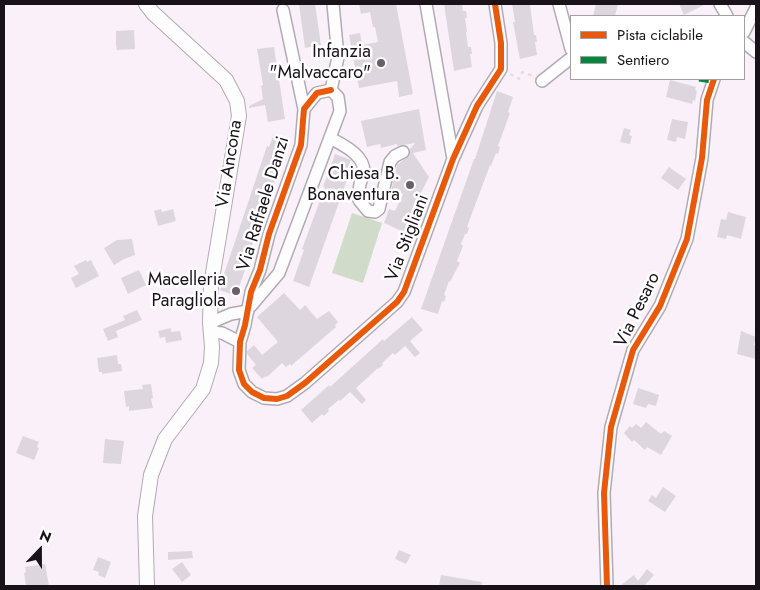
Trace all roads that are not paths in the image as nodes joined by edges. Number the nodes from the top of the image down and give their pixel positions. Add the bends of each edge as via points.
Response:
1 (146, 4) edge
2 (334, 4) edge
3 (426, 4) edge
4 (495, 4) edge
5 (559, 4) edge
6 (720, 4) edge
7 (756, 8) edge
8 (283, 10) dead end
9 (726, 15) edge
10 (745, 30) edge
11 (745, 43) edge
12 (570, 45) edge
13 (756, 52) edge
14 (570, 59) edge
15 (542, 80) road end
16 (714, 80) edge
17 (331, 90) junction
18 (304, 108) junction
19 (330, 138) junction
20 (403, 152) dead end
21 (453, 159) junction
22 (260, 270) junction
23 (275, 278) junction
24 (211, 301) junction
25 (248, 311) junction
26 (231, 314) junction
27 (245, 325) junction
28 (214, 329) junction
29 (240, 342) junction
30 (147, 586) edge
31 (607, 586) edge

1 - 24 street, Via Ancona via 226,80 237,101 239,116
2 - 17 street via 338,57
3 - 21 street
4 - 21 street, Via Stigliani via 501,69 477,106
5 - 12 street
6 - 9 street
7 - 10 street
8 - 18 street, Via Raffaele Danzi
11 - 13 street
14 - 15 street
16 - 31 street, Via Pesaro via 707,100 702,158 687,239 660,306 633,350 611,426 604,493
17 - 18 street via 318,93
17 - 19 street, Via Raffaele Danzi via 338,97 340,111
18 - 22 street, Via Raffaele Danzi via 301,145 269,234
19 - 20 street via 360,158 364,174 359,200 368,211 379,209 390,162
19 - 23 street, Via Raffaele Danzi
21 - 29 street, Via Stigliani via 404,292 397,302 305,383 277,399 264,398 252,392 244,384 239,370
22 - 23 street
22 - 25 street, Via Raffaele Danzi
23 - 25 street, Via Raffaele Danzi
24 - 26 street
24 - 28 street, Via Ancona
25 - 26 street
25 - 27 street, Via Stigliani
26 - 28 street
27 - 28 street
27 - 29 street, Via Stigliani
28 - 29 street
28 - 30 street via 211,364 203,389 165,439 151,475 145,516

